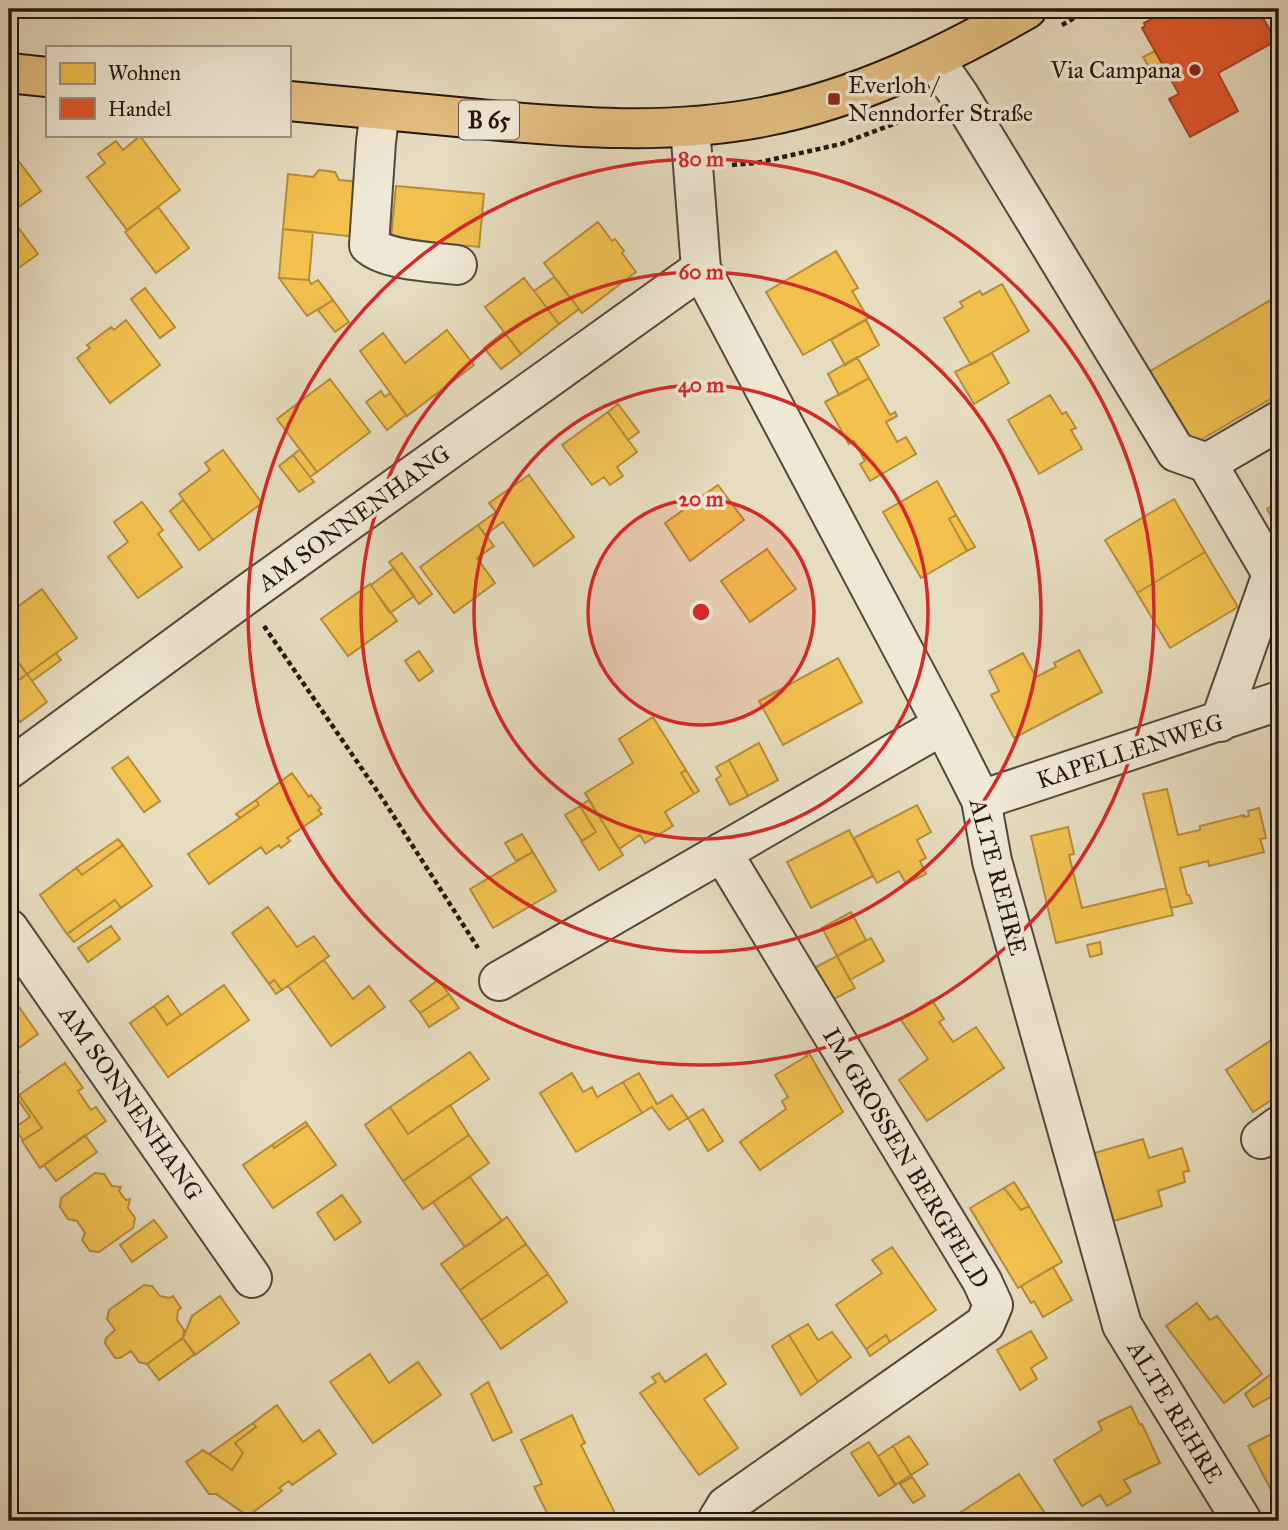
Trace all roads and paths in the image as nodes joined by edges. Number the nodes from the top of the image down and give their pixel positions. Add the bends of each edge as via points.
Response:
1 (1027, 9) edge
2 (934, 59) junction
3 (9, 73) edge
4 (46, 77) edge
5 (290, 101) edge
6 (380, 110) junction
7 (690, 127) junction
8 (457, 265) dead end
9 (701, 269) junction
10 (1279, 421) edge
11 (1207, 463) junction
12 (243, 597) junction
13 (1277, 709) edge
14 (1220, 722) junction
15 (943, 725) junction
16 (9, 769) edge
17 (981, 800) junction
18 (722, 852) junction
19 (9, 929) edge
20 (499, 981) joint
21 (253, 1278) dead end
22 (717, 1521) edge
23 (1242, 1521) edge

1 - 2 main road, B 65
2 - 7 main road, B 65 via 834,99 764,117
2 - 11 street via 1176,453
3 - 4 main road
5 - 6 main road, B 65
6 - 7 main road, B 65 via 527,124
6 - 8 street via 369,244 390,256
7 - 9 street, ALTE REHRE
9 - 12 street, AM SONNENHANG
9 - 15 street, ALTE REHRE
10 - 11 street
11 - 14 street via 1272,574
12 - 16 street, AM SONNENHANG
12 - 20 path via 384,801
13 - 14 street, KAPELLENWEG
14 - 17 street, KAPELLENWEG
15 - 17 street, ALTE REHRE
15 - 18 street
17 - 23 street, ALTE REHRE via 992,862 1122,1325
18 - 20 street
18 - 22 street, IM GROSSEN BERGFELD via 993,1305 985,1324 726,1506
19 - 21 street, AM SONNENHANG

